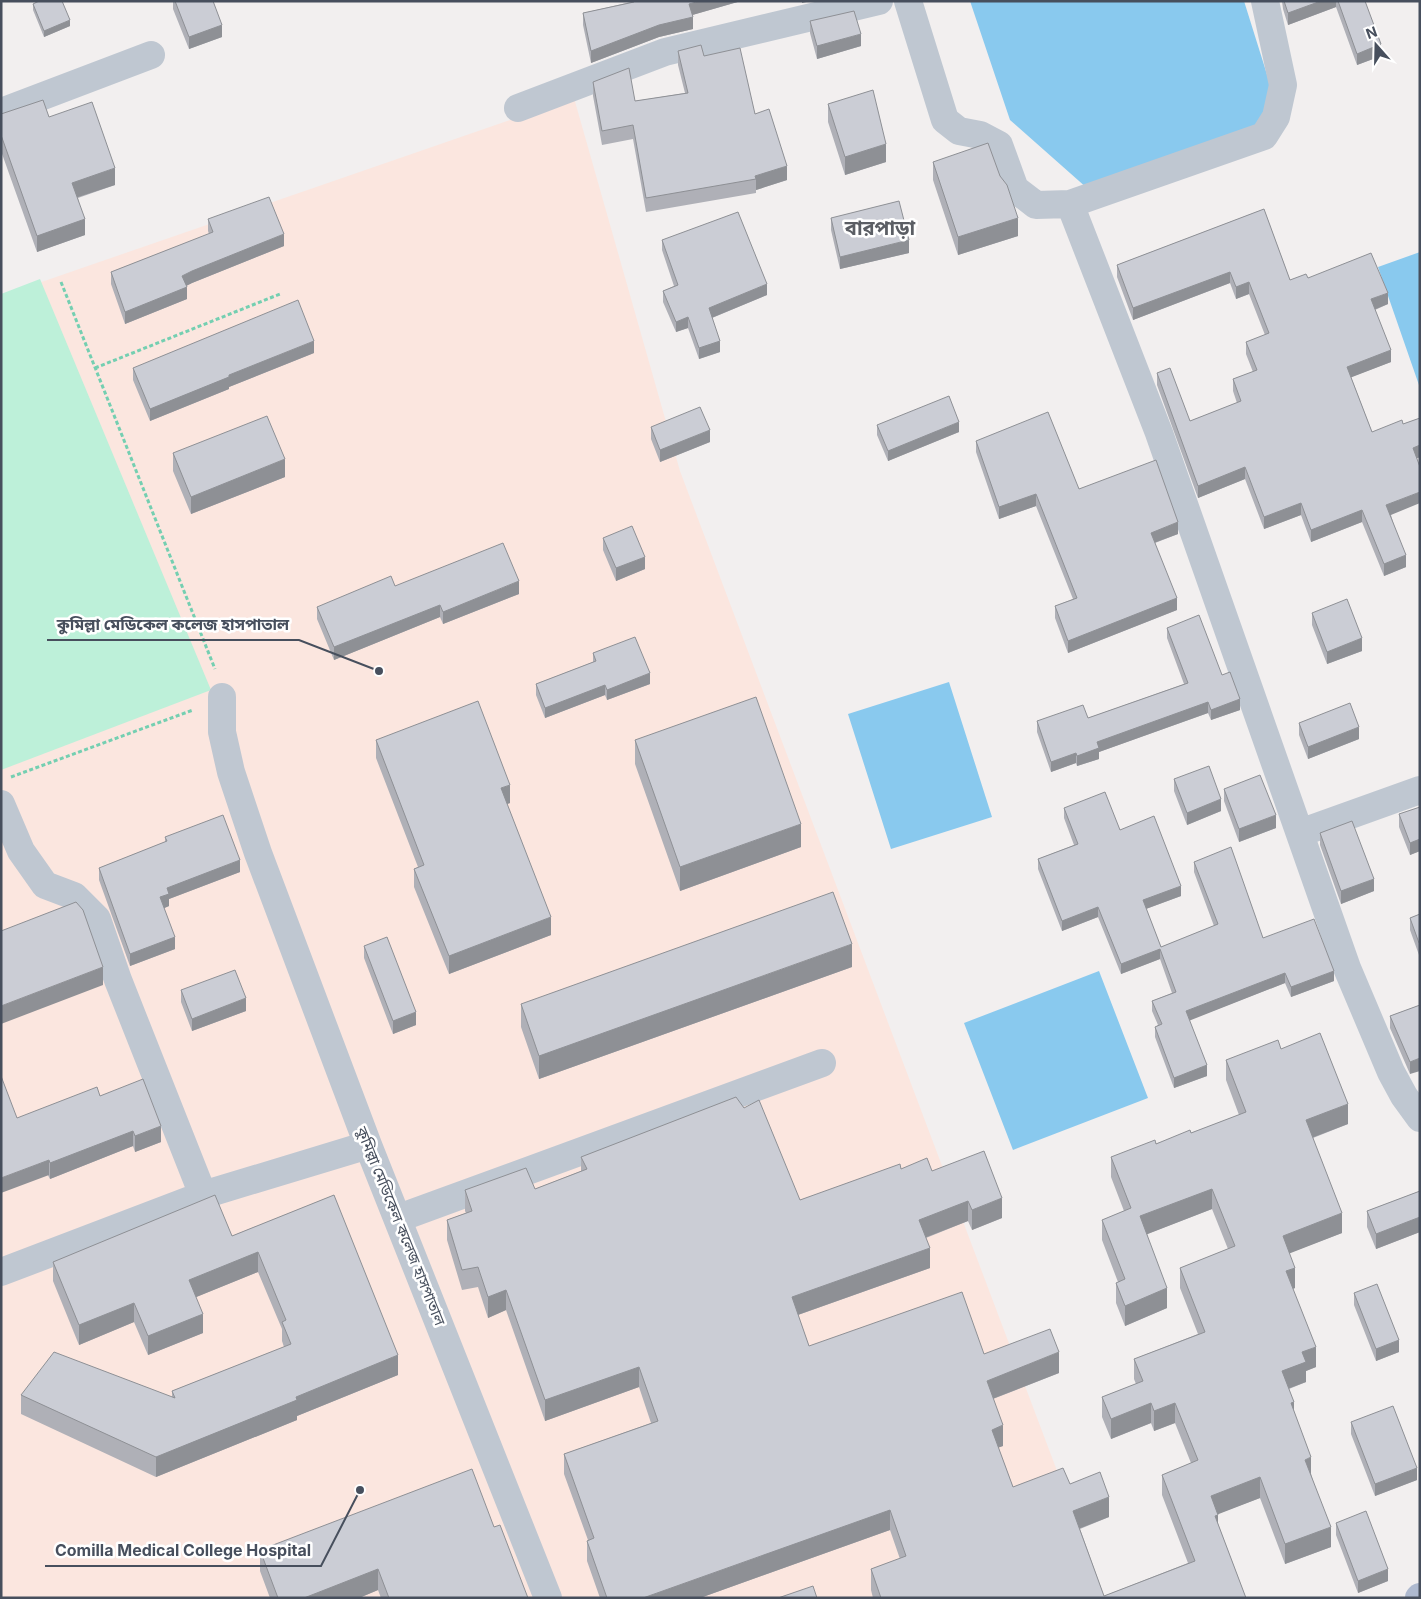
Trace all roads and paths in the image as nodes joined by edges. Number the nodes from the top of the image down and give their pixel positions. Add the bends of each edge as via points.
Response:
1 (879, 1) edge
2 (908, 1) edge
3 (1265, 1) edge
4 (151, 55) dead end
5 (518, 108) dead end
6 (1, 112) edge
7 (1070, 204) junction
8 (61, 282) dead end
9 (280, 294) dead end
10 (95, 368) junction
11 (222, 698) junction
12 (10, 777) dead end
13 (1420, 790) edge
14 (1, 804) edge
15 (1300, 833) junction
16 (822, 1063) dead end
17 (1420, 1118) edge
18 (368, 1145) junction
19 (202, 1195) junction
20 (399, 1218) junction
21 (1, 1272) edge
22 (548, 1598) edge

1 - 5 street via 665,52
2 - 7 street via 945,120 959,131 980,135 999,145 1015,189 1036,205
3 - 7 street via 1283,85 1276,117 1264,136
4 - 6 street
7 - 15 street via 1159,433
8 - 10 path
9 - 10 path
10 - 11 path via 214,666
11 - 12 path
11 - 18 street, কুমিল্লা মেডিকেল কলেজ হাসপাতাল via 222,732 231,772 258,853
13 - 15 street
14 - 19 street via 21,852 45,884 74,896 97,919
15 - 17 street via 1347,968 1391,1072
16 - 20 street
18 - 19 street
18 - 20 street, কুমিল্লা মেডিকেল কলেজ হাসপাতাল
19 - 21 street
20 - 22 street, কুমিল্লা মেডিকেল কলেজ হাসপাতাল

